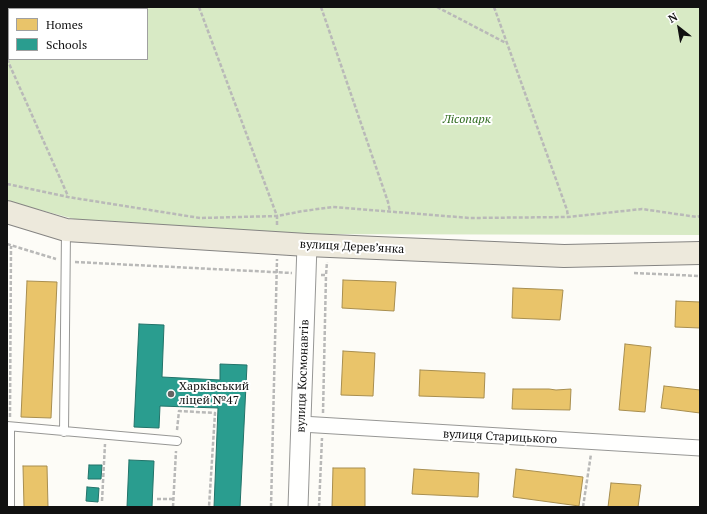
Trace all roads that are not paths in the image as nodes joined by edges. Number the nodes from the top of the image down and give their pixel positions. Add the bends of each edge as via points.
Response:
1 (7, 212) edge
2 (66, 230) junction
3 (307, 245) junction
4 (700, 253) edge
5 (301, 424) junction
6 (9, 426) edge
7 (64, 432) junction
8 (177, 441) road end
9 (700, 448) edge
10 (10, 507) edge
11 (298, 507) edge

1 - 2 main road, вулиця Дерев’янка
2 - 3 main road, вулиця Дерев’янка
2 - 7 lane
3 - 4 main road, вулиця Дерев’янка via 564,256
3 - 5 street, вулиця Космонавтів
5 - 9 street, вулиця Старицького
5 - 11 street, вулиця Космонавтів
6 - 7 lane
6 - 10 lane
7 - 8 lane

